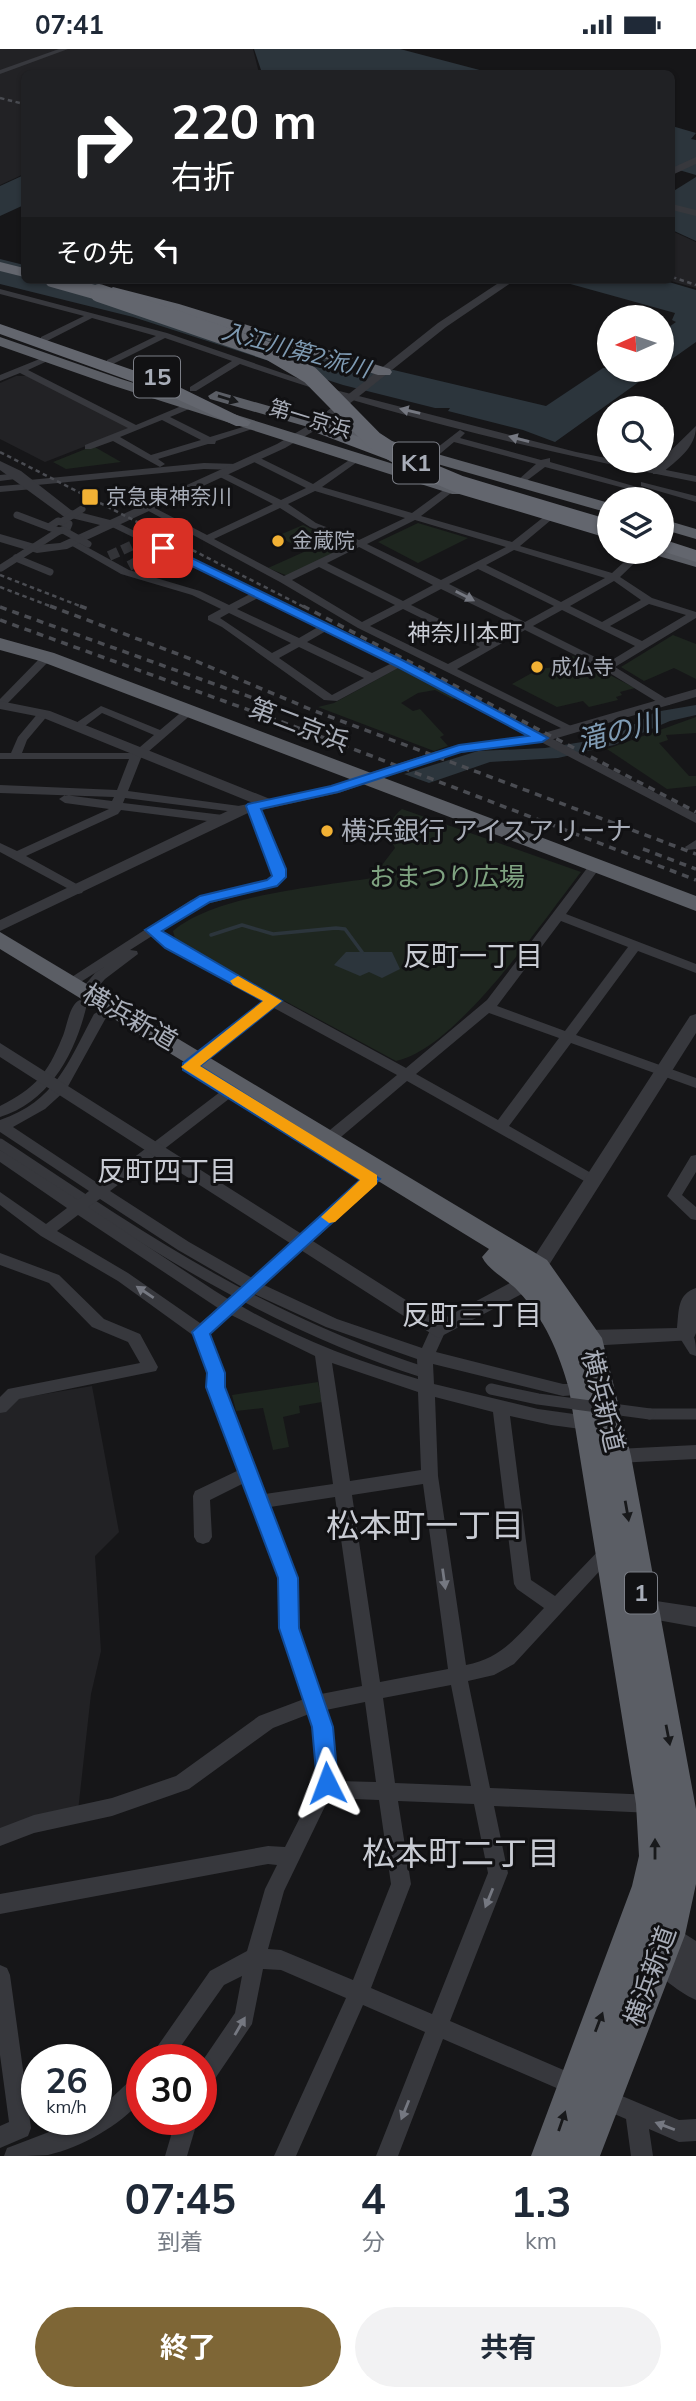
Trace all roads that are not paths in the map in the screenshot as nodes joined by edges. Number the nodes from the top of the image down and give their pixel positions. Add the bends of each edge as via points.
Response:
1 (65, 49) edge
2 (0, 72) edge
3 (696, 160) edge
4 (675, 170) edge
5 (675, 208) edge
6 (696, 213) edge
7 (0, 264) edge
8 (21, 269) edge
9 (66, 284) edge
10 (84, 284) edge
11 (504, 284) edge
12 (0, 291) edge
13 (113, 292) junction
14 (92, 316) junction
15 (0, 324) edge
16 (0, 330) edge
17 (164, 335) junction
18 (44, 339) junction
19 (0, 341) edge
20 (50, 358) junction
21 (239, 361) junction
22 (110, 362) junction
23 (21, 370) junction
24 (384, 372) junction
25 (0, 378) edge
26 (356, 394) junction
27 (192, 397) junction
28 (163, 418) junction
29 (249, 424) junction
30 (469, 425) junction
31 (315, 426) junction
32 (136, 428) junction
33 (696, 429) edge
34 (113, 437) junction
35 (294, 439) junction
36 (453, 439) junction
37 (212, 442) junction
38 (88, 447) dead end
39 (559, 449) junction
40 (674, 455) edge
41 (432, 456) junction
42 (152, 458) junction
43 (358, 458) junction
44 (597, 458) edge
45 (254, 459) junction
46 (542, 464) junction
47 (0, 465) edge
48 (237, 467) junction
49 (166, 469) junction
50 (655, 473) edge
51 (667, 473) edge
52 (221, 474) junction
53 (0, 478) edge
54 (696, 479) edge
55 (27, 482) junction
56 (641, 487) joint
57 (314, 488) junction
58 (452, 488) junction
59 (0, 489) edge
60 (518, 491) junction
61 (674, 494) edge
62 (696, 499) edge
63 (281, 505) junction
64 (597, 506) edge
65 (148, 508) junction
66 (80, 512) dead end
67 (17, 515) dead end
68 (414, 517) junction
69 (548, 517) junction
70 (597, 518) edge
71 (597, 518) edge
72 (597, 519) edge
73 (113, 524) junction
74 (62, 527) junction
75 (674, 528) edge
76 (597, 532) edge
77 (696, 534) edge
78 (0, 538) edge
79 (207, 539) junction
80 (145, 540) junction
81 (674, 542) edge
82 (72, 543) junction
83 (88, 544) dead end
84 (360, 544) junction
85 (134, 545) tunnel mouth
86 (513, 547) junction
87 (163, 548) junction
88 (696, 548) edge
89 (150, 554) tunnel mouth
90 (674, 555) edge
91 (16, 558) junction
92 (696, 562) edge
93 (319, 563) junction
94 (628, 564) edge
95 (478, 565) junction
96 (1, 568) edge
97 (50, 572) dead end
98 (614, 577) junction
99 (284, 580) junction
100 (441, 584) junction
101 (258, 594) junction
102 (648, 600) junction
103 (404, 604) junction
104 (563, 606) junction
105 (230, 609) junction
106 (695, 615) edge
107 (362, 625) junction
108 (602, 626) junction
109 (326, 627) junction
110 (525, 627) junction
111 (0, 638) edge
112 (299, 643) junction
113 (0, 644) edge
114 (643, 646) junction
115 (488, 647) junction
116 (47, 657) junction
117 (272, 658) junction
118 (400, 663) junction
119 (607, 667) junction
120 (448, 669) junction
121 (373, 678) junction
122 (696, 693) edge
123 (666, 703) junction
124 (0, 705) edge
125 (188, 711) junction
126 (43, 714) junction
127 (77, 727) junction
128 (573, 730) junction
129 (161, 734) junction
130 (549, 742) junction
131 (137, 754) junction
132 (442, 754) joint
133 (0, 756) edge
134 (15, 756) junction
135 (374, 777) junction
136 (0, 789) edge
137 (0, 797) edge
138 (120, 799) junction
139 (254, 806) junction
140 (696, 819) edge
141 (223, 820) junction
142 (0, 847) edge
143 (17, 856) junction
144 (595, 866) junction
145 (78, 890) junction
146 (696, 894) edge
147 (696, 904) edge
148 (558, 915) junction
149 (0, 926) edge
150 (156, 933) junction
151 (0, 939) edge
152 (636, 945) junction
153 (0, 956) edge
154 (696, 969) edge
155 (85, 998) junction
156 (274, 1001) junction
157 (486, 1007) junction
158 (696, 1020) edge
159 (567, 1037) junction
160 (0, 1049) edge
161 (195, 1063) junction
162 (663, 1070) junction
163 (408, 1075) junction
164 (54, 1083) junction
165 (696, 1083) edge
166 (229, 1092) junction
167 (1, 1121) edge
168 (500, 1128) junction
169 (330, 1138) junction
170 (0, 1144) edge
171 (156, 1149) junction
172 (0, 1155) edge
173 (696, 1160) edge
174 (372, 1179) junction
175 (593, 1181) junction
176 (101, 1191) junction
177 (0, 1197) edge
178 (84, 1204) junction
179 (696, 1215) edge
180 (46, 1231) junction
181 (302, 1242) junction
182 (0, 1259) edge
183 (533, 1275) junction
184 (253, 1286) junction
185 (696, 1295) edge
186 (234, 1302) junction
187 (438, 1330) junction
188 (201, 1332) junction
189 (588, 1338) junction
190 (691, 1343) edge
191 (322, 1352) junction
192 (426, 1374) junction
193 (491, 1389) dead end
194 (583, 1389) junction
195 (0, 1407) edge
196 (501, 1407) junction
197 (696, 1413) edge
198 (588, 1423) junction
199 (696, 1453) edge
200 (617, 1456) junction
201 (248, 1473) junction
202 (430, 1476) junction
203 (343, 1489) junction
204 (259, 1503) junction
205 (203, 1537) dead end
206 (610, 1550) junction
207 (556, 1607) junction
208 (643, 1609) junction
209 (696, 1618) edge
210 (458, 1675) junction
211 (373, 1693) junction
212 (313, 1704) junction
213 (687, 1784) edge
214 (326, 1789) junction
215 (388, 1792) junction
216 (482, 1796) junction
217 (653, 1804) junction
218 (0, 1837) edge
219 (292, 1857) junction
220 (0, 1905) edge
221 (650, 1935) junction
222 (696, 1957) edge
223 (255, 1958) junction
224 (0, 1975) edge
225 (696, 1987) edge
226 (358, 1994) junction
227 (437, 2028) junction
228 (170, 2044) edge
229 (217, 2058) edge
230 (588, 2092) junction
231 (126, 2101) edge
232 (636, 2115) junction
233 (696, 2130) edge
234 (182, 2135) edge
235 (0, 2137) edge
236 (15, 2156) edge
237 (176, 2156) edge
238 (285, 2156) edge
239 (387, 2156) edge
240 (550, 2156) edge
241 (581, 2156) edge
242 (642, 2156) edge

1 - 2 street
3 - 4 street
5 - 6 street
7 - 8 highway
9 - 72 highway, K1, bridge via 271,352 310,375 368,435 411,464 461,485
10 - 13 highway, K1, bridge
11 - 24 street via 442,325
12 - 14 street
13 - 24 highway
13 - 70 highway, K1 via 302,359 372,425 422,456
14 - 17 street
14 - 18 street
15 - 18 highway, 第一京浜 / 15
16 - 29 highway via 167,389
17 - 21 street
17 - 22 street
18 - 22 highway, 第一京浜 / 15
19 - 20 highway, 第一京浜 / 15
20 - 23 street
20 - 27 highway, 第一京浜 / 15
21 - 26 street
21 - 27 street
22 - 27 highway, 第一京浜 / 15
23 - 25 street
23 - 32 street
24 - 26 street
30 -> 26 street
26 - 31 street
27 - 28 street
27 - 29 highway, 第一京浜 / 15
27 -> 31 highway, 第一京浜 / 15
28 - 32 street
28 - 37 street
29 - 35 highway, 第一京浜 / 15
29 - 37 street
30 - 36 street
39 -> 30 street
31 - 35 street
31 - 41 highway, 第一京浜 / 15
31 - 60 highway, K1 via 371,449
32 - 34 street
33 - 40 street
34 - 38 street
34 - 42 street
35 - 43 highway, 第一京浜 / 15
35 - 45 street
36 - 41 street
36 - 46 street
37 - 42 street
39 - 44 street
39 - 46 street
41 - 60 highway, 第一京浜 / 15
42 - 49 street
43 - 57 street
43 - 58 highway, 第一京浜 / 15
45 - 48 street
45 - 57 street
46 - 56 street
46 - 60 street
47 - 55 street
48 - 49 street
48 - 52 street
49 - 55 street
50 - 56 street
51 - 54 street
52 - 63 street
52 - 65 street
53 - 55 street
55 - 59 street
55 - 73 street via 67,513
57 - 63 street
57 - 68 street
58 - 60 highway, K1
58 - 68 street
58 - 69 highway, 第一京浜 / 15
60 - 64 highway, 第一京浜 / 15
60 - 71 highway, K1, bridge
61 - 62 street
63 - 79 street
63 - 84 street via 313,525
65 - 73 street
65 - 79 street
66 - 74 street, bridge
67 - 74 street, bridge
68 - 84 street
68 - 86 street
69 - 76 highway, 第一京浜 / 15
69 - 86 street
73 - 80 street
73 - 82 street
74 - 83 street, bridge
74 - 91 street, bridge
75 - 77 highway
78 - 82 street via 37,549
79 - 99 street
80 - 85 street
80 - 87 street
81 - 88 highway
82 - 105 street
84 - 93 street
84 - 100 street
86 - 95 street
86 - 98 street
87 - 89 street
87 - 101 street
90 - 92 highway
91 - 96 street, bridge
91 - 97 street
93 - 99 street
93 - 103 street
94 - 98 street
95 - 100 street
95 - 104 street
98 - 102 street
98 - 104 street
99 - 107 street
100 - 103 street
100 -> 110 street
101 - 105 street
101 - 109 street
102 - 106 street
102 - 108 street
103 - 107 street
103 - 115 street
104 - 108 street
104 - 110 street
105 - 112 street
105 - 117 street via 212,618
106 - 114 street
107 - 120 street
108 - 114 street
109 - 112 street
109 - 118 street
110 - 115 street
110 - 119 street
111 - 135 highway, 第二京浜 via 50,651
112 - 117 street
112 - 121 street
113 - 116 highway, 第二京浜
114 - 119 street
115 - 120 street
116 - 124 street
116 - 125 highway, 第二京浜
117 - 121 street via 333,699
118 - 121 street
118 - 130 street
119 - 123 street
120 - 128 street
122 - 123 street
123 - 128 street
124 - 126 street
125 - 129 street
125 - 135 highway, 第二京浜
126 - 127 street
126 - 134 street via 22,739
127 - 129 street via 102,709
127 - 131 street
128 - 130 street
129 - 131 street
130 - 132 street via 474,746
130 - 140 street
131 - 134 street
131 - 138 street
131 - 139 street
132 - 135 street
133 - 134 street
135 - 139 street
135 - 144 highway, 第二京浜
135 - 146 highway, 第二京浜
136 - 138 street
137 - 138 street
138 - 139 street
138 - 141 street
138 - 143 street via 114,811
139 - 141 street
139 - 150 street via 279,877 272,883 205,899
141 - 145 street
142 - 143 street
143 - 145 street
144 - 147 highway, 第二京浜
144 - 148 street
145 - 149 street
148 - 152 street
148 - 157 street
150 - 155 street via 100,976
150 - 156 street
151 - 155 highway, 横浜新道 / 1
152 - 154 street
152 - 159 street
153 - 155 highway, 横浜新道 / 1
155 - 161 highway, 横浜新道 / 1
155 - 164 street
155 - 164 street
156 - 161 street
156 - 163 street
157 - 159 street
157 - 163 street
158 - 162 street
159 - 162 street
159 - 168 street
160 - 164 street
161 - 166 highway, 横浜新道 / 1
161 - 169 highway, 横浜新道 / 1
162 - 165 street
162 - 175 street
163 - 168 street
163 - 169 street
164 - 167 street via 40,1106
164 - 171 street
166 - 171 street
166 - 174 highway, 横浜新道 / 1
167 - 176 street
168 - 175 street
169 - 183 highway, 横浜新道 / 1
170 - 178 street
171 - 176 street
171 - 181 street
172 - 178 street
173 - 179 street via 674,1196
174 - 181 street
174 - 183 highway, 横浜新道 / 1 via 504,1263
175 - 183 street
176 - 178 street
176 - 184 street via 206,1261
177 - 180 street
178 - 180 street
178 - 186 street
188 -> 180 street
181 - 184 street
181 - 187 street
182 - 195 street via 54,1279 98,1322 134,1339 150,1367 15,1394
183 - 187 street
183 - 189 highway, 横浜新道 / 1
183 - 194 highway, 横浜新道 / 1 via 573,1350
184 - 186 street
184 - 192 street
185 - 190 street via 689,1302
186 - 188 street
186 - 191 street via 282,1335
186 - 192 street
187 - 192 street
188 - 201 street
189 - 190 street
189 - 200 highway, 横浜新道 / 1
191 - 192 street
191 - 203 street
192 - 194 street
192 - 196 street
192 - 202 street
193 - 197 street, bridge via 650,1414
194 - 198 highway, 横浜新道 / 1
196 - 198 street
196 - 207 street via 523,1584
198 - 206 highway, 横浜新道 / 1
199 - 200 street
200 -> 208 highway, 横浜新道 / 1
201 - 204 street
201 - 205 street via 201,1496
202 - 203 street
202 -> 210 street
203 - 204 street
203 - 211 street
204 - 212 street via 288,1578 289,1628
206 - 207 street
206 - 217 highway, 横浜新道 / 1
207 - 210 street via 509,1658 488,1669
208 - 209 street
208 -> 213 highway, 横浜新道 / 1
210 - 211 street
210 - 216 street
211 - 212 street
211 - 215 street
212 - 214 street via 323,1727
212 - 218 street via 266,1722 182,1783
213 - 221 highway, 横浜新道 / 1 via 684,1860
214 - 215 street
214 - 219 street
215 - 216 street
215 - 226 street via 401,1884
216 - 217 street
216 -> 227 street via 498,1873
221 -> 217 highway, 横浜新道 / 1 via 656,1856
219 - 220 street via 268,1855
219 - 223 street via 275,1889
221 - 222 street
221 - 225 street
221 - 230 highway, 横浜新道 / 1
223 - 226 street via 281,1960
223 - 228 street via 217,1978
229 -> 223 street via 245,2017
224 - 235 street via 20,2128
226 - 227 street
226 - 238 street
227 - 230 street
227 -> 239 street
230 - 232 street
240 -> 230 highway, 横浜新道 / 1
230 - 241 highway, 横浜新道 / 1
231 - 236 street via 96,2127
233 -> 232 street via 679,2131
232 - 242 street
234 - 237 street

